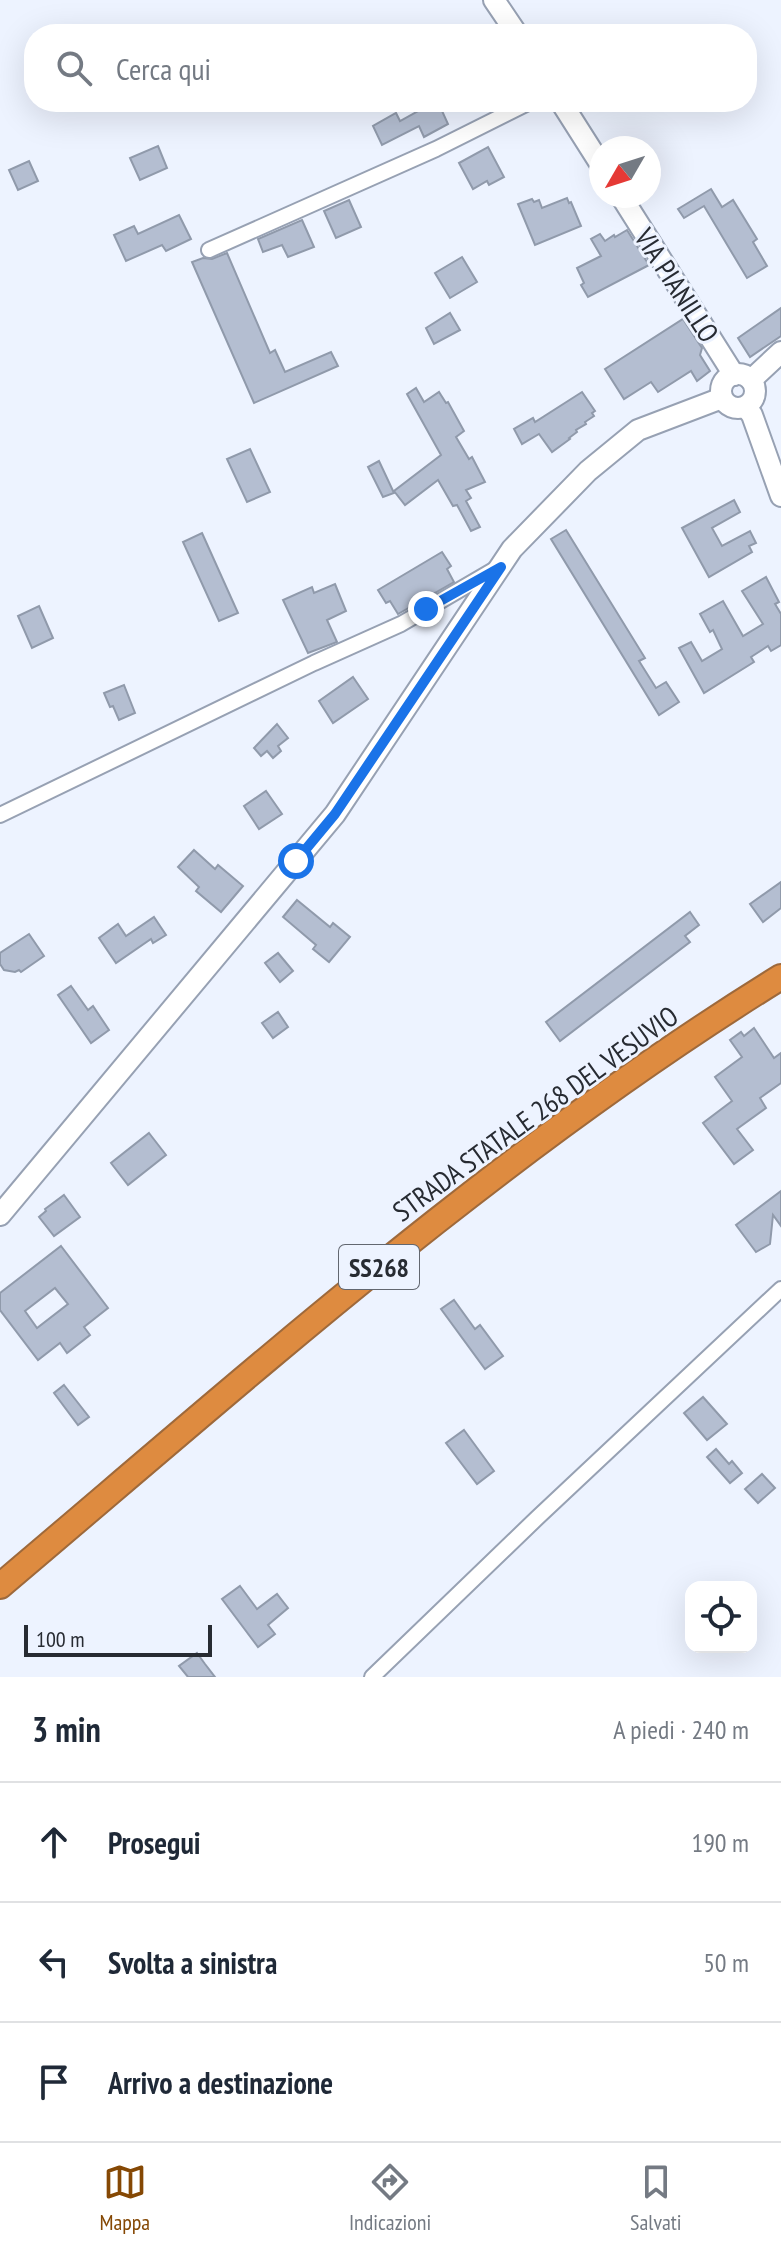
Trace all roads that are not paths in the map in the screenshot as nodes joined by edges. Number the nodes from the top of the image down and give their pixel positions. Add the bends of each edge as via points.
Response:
1 (494, 0) edge
2 (510, 24) edge
3 (510, 112) edge
4 (567, 112) edge
5 (589, 146) edge
6 (629, 208) edge
7 (209, 250) dead end
8 (781, 352) edge
9 (742, 378) junction
10 (722, 398) junction
11 (746, 407) junction
12 (781, 496) edge
13 (501, 567) junction
14 (0, 815) edge
15 (781, 958) edge
16 (781, 977) edge
17 (0, 1215) edge
18 (781, 1289) edge
19 (0, 1565) edge
20 (0, 1586) edge
21 (372, 1677) edge

1 - 2 street
3 - 7 street
4 - 5 street
6 - 9 street, VIA PIANILLO
8 - 9 street
9 - 10 street via 724,381
9 - 11 street via 754,384 755,395
10 - 11 street via 735,409
10 - 13 street via 638,430 558,500
11 - 12 street
13 - 14 street via 401,624
13 - 17 street via 335,814
15 - 19 highway, STRADA STATALE 268 DEL VESUVIO / SS268 via 659,1037 489,1159
16 - 20 highway, STRADA STATALE 268 DEL VESUVIO / SS268 via 500,1170
18 - 21 street

